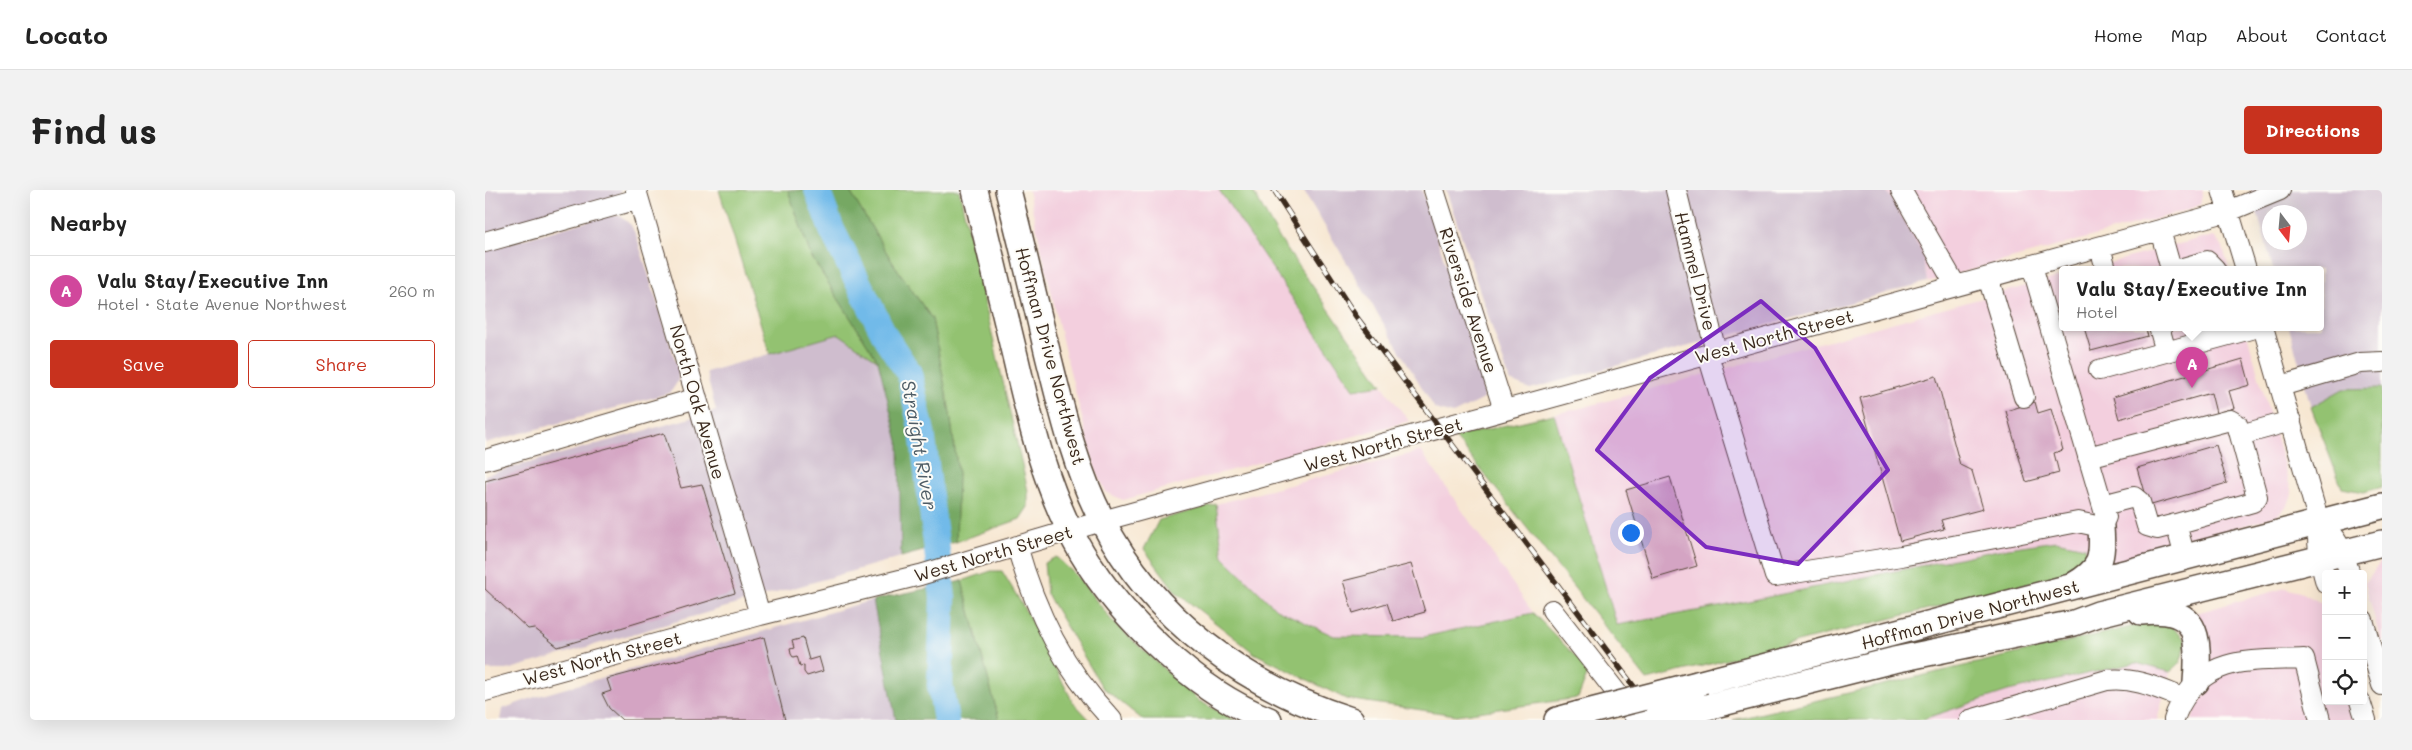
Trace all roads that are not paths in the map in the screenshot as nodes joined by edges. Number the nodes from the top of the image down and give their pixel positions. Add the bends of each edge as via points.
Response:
1 (975, 190) edge
2 (1008, 190) edge
3 (1434, 190) edge
4 (1676, 190) edge
5 (1901, 190) edge
6 (2222, 190) edge
7 (2280, 190) edge
8 (637, 194) edge
9 (2229, 211) junction
10 (2160, 230) junction
11 (485, 242) edge
12 (2100, 247) junction
13 (2031, 266) junction
14 (2105, 266) edge
15 (2170, 266) edge
16 (2191, 266) edge
17 (2212, 266) edge
18 (2245, 266) edge
19 (1988, 277) junction
20 (1956, 286) junction
21 (2160, 331) edge
22 (2230, 331) edge
23 (2264, 331) edge
24 (2165, 352) junction
25 (1712, 353) junction
26 (2382, 362) edge
27 (2099, 370) dead end
28 (2281, 386) junction
29 (2024, 397) dead end
30 (697, 398) junction
31 (1505, 410) junction
32 (2291, 421) junction
33 (2240, 435) junction
34 (2088, 457) junction
35 (485, 460) edge
36 (2382, 506) edge
37 (2102, 516) junction
38 (1102, 521) junction
39 (2319, 522) junction
40 (2176, 524) junction
41 (1071, 530) junction
42 (2382, 543) edge
43 (1017, 546) junction
44 (2174, 560) junction
45 (2347, 563) edge
46 (2325, 570) edge
47 (2322, 571) edge
48 (2067, 589) junction
49 (1552, 610) dead end
50 (760, 615) junction
51 (2074, 623) junction
52 (2367, 634) edge
53 (2382, 685) edge
54 (2190, 690) junction
55 (485, 691) edge
56 (2361, 705) edge
57 (2022, 713) edge
58 (1568, 717) edge
59 (1112, 720) edge
60 (1269, 720) edge
61 (1351, 720) edge
62 (1638, 720) edge
63 (1654, 720) edge
64 (1970, 720) edge
65 (2174, 720) edge
66 (2320, 720) edge
67 (2366, 720) edge

1 - 41 main road, Hoffman Drive Northwest via 1031,423 1041,457
2 - 38 main road, Hoffman Drive Northwest via 1065,426
3 - 31 street, Riverside Avenue
4 - 25 street, Hammel Drive
5 - 20 street
6 - 9 street
7 - 9 street, West North Street
8 - 11 street
8 - 30 street, North Oak Avenue
9 - 10 street, West North Street
9 - 18 street
10 - 12 street, West North Street
10 - 15 street
12 - 13 street, West North Street
12 - 14 street
13 - 19 street, West North Street
13 - 34 street
16 - 17 street via 2207,262
19 - 20 street, West North Street
19 - 29 street
20 - 25 street, West North Street
21 - 24 street
22 - 24 street
23 - 28 street
24 - 27 street
25 - 31 street, West North Street
25 - 37 street, Hammel Drive via 1775,576 2010,536
26 - 28 street via 2360,363
28 - 32 street
30 - 35 street
30 - 50 street, North Oak Avenue
31 - 38 street, West North Street
32 - 33 street
32 - 39 street
33 - 34 street via 2237,424 2230,420
33 - 40 street via 2257,497 2253,502
34 - 37 street
36 - 39 main road, Hoffman Drive Northwest
37 - 40 street via 2134,497 2140,502 2147,526 2157,529
37 - 44 main road via 2110,542 2128,558 2139,563
37 - 48 main road via 2101,558 2097,568
38 - 41 street, West North Street
38 - 61 main road, Hoffman Drive Northwest via 1141,581 1196,637 1260,682
39 - 44 main road, Hoffman Drive Northwest
39 - 45 street via 2335,536
39 - 47 street via 2316,539
40 - 44 street
41 - 43 street, West North Street
41 - 60 main road, Hoffman Drive Northwest via 1081,552 1112,597 1153,641 1202,682
42 - 45 main road, Hoffman Drive Northwest
43 - 50 street, West North Street via 920,575
43 - 59 street via 1039,613 1074,675
44 - 48 main road, Hoffman Drive Northwest
45 - 46 main road, Hoffman Drive Northwest
47 - 51 main road, Hoffman Drive Northwest via 2098,614
48 - 58 main road, Hoffman Drive Northwest, bridge
49 - 62 street
50 - 55 street, West North Street
51 - 54 main road via 2143,611 2182,616 2196,634 2199,647
51 - 63 main road, Hoffman Drive Northwest, bridge via 1894,660
52 - 53 street
54 - 57 street via 2124,678 2107,680
54 - 65 street
54 - 66 street via 2212,670 2233,662 2304,659
56 - 67 street
57 - 64 street

